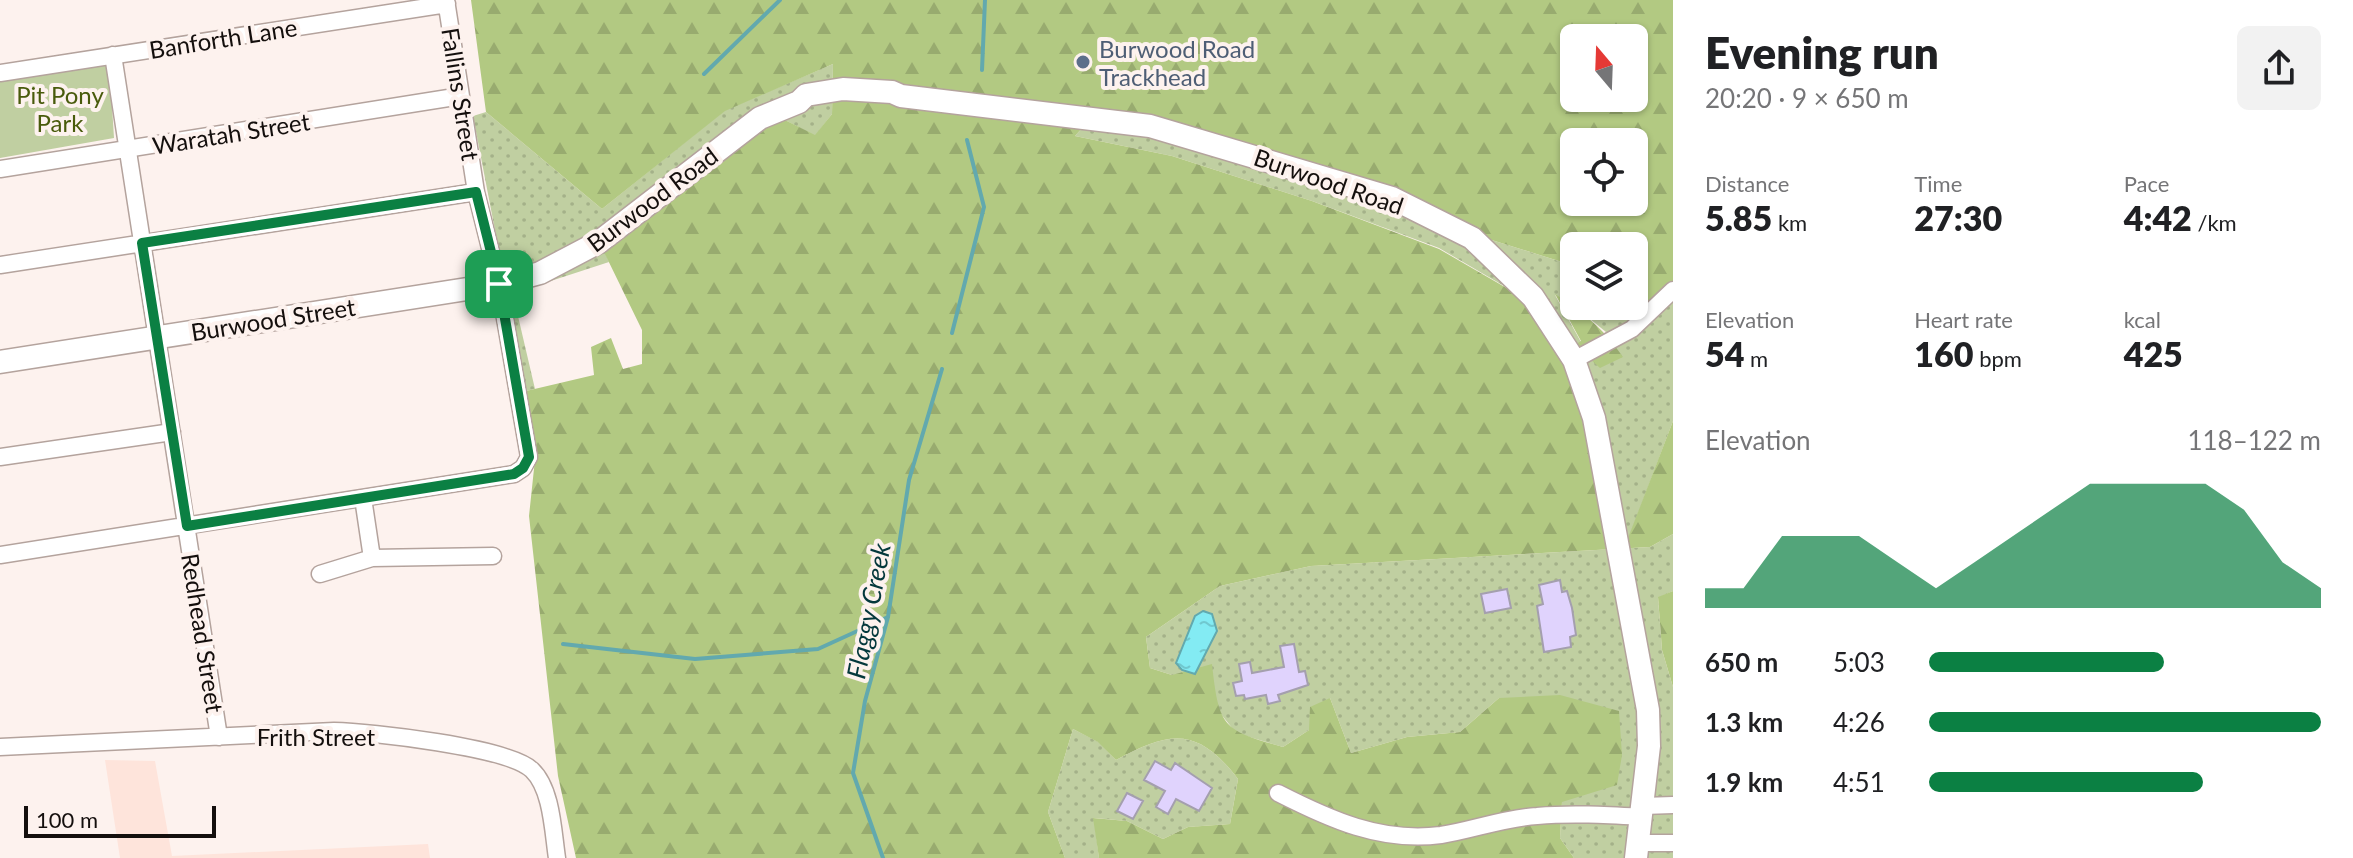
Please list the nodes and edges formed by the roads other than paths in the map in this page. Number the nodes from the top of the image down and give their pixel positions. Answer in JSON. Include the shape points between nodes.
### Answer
{"nodes":[{"id":1,"x":447,"y":2,"type":"edge"},
{"id":2,"x":113,"y":55,"type":"junction"},
{"id":3,"x":0,"y":73,"type":"edge"},
{"id":4,"x":461,"y":96,"type":"junction"},
{"id":5,"x":127,"y":150,"type":"junction"},
{"id":6,"x":0,"y":169,"type":"edge"},
{"id":7,"x":476,"y":192,"type":"junction"},
{"id":8,"x":142,"y":243,"type":"junction"},
{"id":9,"x":0,"y":265,"type":"edge"},
{"id":10,"x":499,"y":284,"type":"junction"},
{"id":11,"x":1673,"y":290,"type":"edge"},
{"id":12,"x":156,"y":337,"type":"junction"},
{"id":13,"x":1574,"y":360,"type":"junction"},
{"id":14,"x":0,"y":362,"type":"edge"},
{"id":15,"x":172,"y":432,"type":"junction"},
{"id":16,"x":0,"y":457,"type":"edge"},
{"id":17,"x":363,"y":498,"type":"junction"},
{"id":18,"x":187,"y":526,"type":"junction"},
{"id":19,"x":0,"y":555,"type":"edge"},
{"id":20,"x":493,"y":556,"type":"dead end"},
{"id":21,"x":372,"y":558,"type":"junction"},
{"id":22,"x":320,"y":574,"type":"dead end"},
{"id":23,"x":219,"y":737,"type":"junction"},
{"id":24,"x":0,"y":747,"type":"edge"},
{"id":25,"x":1278,"y":793,"type":"dead end"},
{"id":26,"x":1673,"y":805,"type":"edge"},
{"id":27,"x":1642,"y":812,"type":"junction"},
{"id":28,"x":1673,"y":843,"type":"edge"},
{"id":29,"x":1637,"y":850,"type":"edge"},
{"id":30,"x":557,"y":858,"type":"edge"}],
"edges":[{"from":1,"to":2,"type":"street","name":"Banforth Lane"},
{"from":1,"to":4,"type":"street","name":"Fallins Street"},
{"from":2,"to":3,"type":"street","name":"Banforth Lane"},
{"from":2,"to":5,"type":"street","name":"Redhead Street"},
{"from":4,"to":5,"type":"street","name":"Waratah Street"},
{"from":4,"to":7,"type":"street","name":"Fallins Street"},
{"from":5,"to":6,"type":"street","name":"Waratah Street"},
{"from":5,"to":8,"type":"street","name":"Redhead Street"},
{"from":7,"to":8,"type":"street"},
{"from":7,"to":10,"type":"street","name":"Fallins Street"},
{"from":8,"to":9,"type":"street"},
{"from":8,"to":12,"type":"street","name":"Redhead Street"},
{"from":10,"to":12,"type":"main road","name":"Burwood Street"},
{"from":10,"to":13,"type":"main road","name":"Burwood Road","via":[[572,258],[760,118],[806,95],[843,89],[892,92],[1150,126],[1392,198],[1472,238],[1533,297]]},
{"from":10,"to":17,"type":"street","name":"Fallins Street","via":[[529,457],[523,468],[514,474]]},
{"from":11,"to":13,"type":"street","via":[[1632,329]]},
{"from":12,"to":14,"type":"main road","name":"Burwood Street"},
{"from":12,"to":15,"type":"street","name":"Redhead Street"},
{"from":13,"to":27,"type":"main road","name":"Burwood Road","via":[[1594,418],[1648,710]]},
{"from":15,"to":16,"type":"street"},
{"from":15,"to":18,"type":"street","name":"Redhead Street"},
{"from":17,"to":18,"type":"street"},
{"from":17,"to":21,"type":"street"},
{"from":18,"to":19,"type":"street"},
{"from":18,"to":23,"type":"street","name":"Redhead Street"},
{"from":20,"to":21,"type":"street"},
{"from":21,"to":22,"type":"street"},
{"from":23,"to":24,"type":"street","name":"Frith Street"},
{"from":23,"to":30,"type":"street","name":"Frith Street","via":[[363,732],[494,754],[531,769],[545,794]]},
{"from":25,"to":27,"type":"street","via":[[1331,820],[1413,837],[1537,816]]},
{"from":26,"to":27,"type":"street"},
{"from":27,"to":29,"type":"main road","name":"Burwood Road"},
{"from":28,"to":29,"type":"street"}]}
